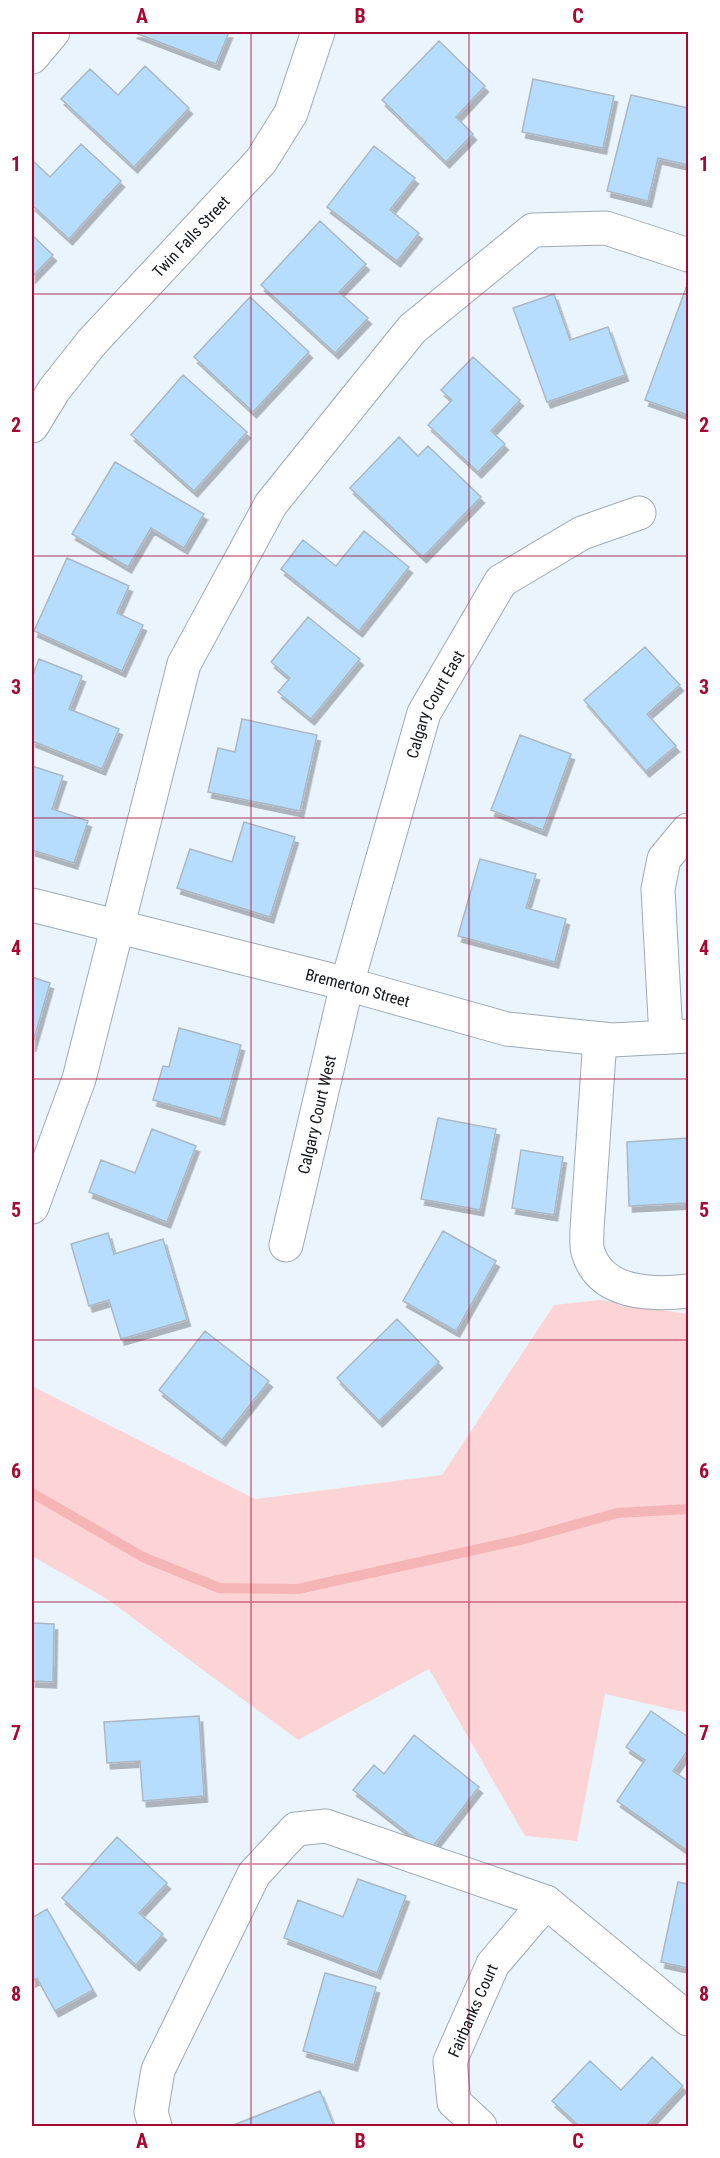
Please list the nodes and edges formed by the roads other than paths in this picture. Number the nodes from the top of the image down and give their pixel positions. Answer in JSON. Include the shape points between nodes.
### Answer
{"nodes":[{"id":1,"x":53,"y":32,"type":"edge"},
{"id":2,"x":318,"y":32,"type":"edge"},
{"id":3,"x":32,"y":57,"type":"edge"},
{"id":4,"x":688,"y":255,"type":"edge"},
{"id":5,"x":32,"y":426,"type":"edge"},
{"id":6,"x":639,"y":513,"type":"dead end"},
{"id":7,"x":688,"y":830,"type":"edge"},
{"id":8,"x":32,"y":906,"type":"edge"},
{"id":9,"x":117,"y":927,"type":"junction"},
{"id":10,"x":347,"y":984,"type":"junction"},
{"id":11,"x":677,"y":1037,"type":"edge"},
{"id":12,"x":600,"y":1039,"type":"junction"},
{"id":13,"x":32,"y":1207,"type":"edge"},
{"id":14,"x":286,"y":1245,"type":"dead end"},
{"id":15,"x":688,"y":1292,"type":"edge"},
{"id":16,"x":546,"y":1902,"type":"junction"},
{"id":17,"x":688,"y":2019,"type":"edge"},
{"id":18,"x":155,"y":2127,"type":"edge"},
{"id":19,"x":480,"y":2127,"type":"edge"}],
"edges":[{"from":1,"to":3,"type":"street"},
{"from":2,"to":5,"type":"street","name":"Twin Falls Street","via":[[291,113],[261,161],[92,342],[54,390]]},
{"from":4,"to":9,"type":"street","via":[[606,228],[533,230],[412,329],[271,504],[184,664]]},
{"from":6,"to":10,"type":"street","name":"Calgary Court East","via":[[582,533],[501,581],[424,713]]},
{"from":7,"to":11,"type":"street","via":[[664,859],[658,888]]},
{"from":8,"to":9,"type":"street","name":"Bremerton Street"},
{"from":9,"to":10,"type":"street","name":"Bremerton Street"},
{"from":9,"to":13,"type":"street","via":[[79,1079]]},
{"from":10,"to":12,"type":"street","name":"Bremerton Street","via":[[507,1029]]},
{"from":10,"to":14,"type":"street","name":"Calgary Court West"},
{"from":11,"to":12,"type":"street","name":"Bremerton Street"},
{"from":12,"to":15,"type":"street","via":[[588,1252],[596,1268],[628,1290]]},
{"from":16,"to":17,"type":"street"},
{"from":16,"to":18,"type":"street","via":[[326,1826],[296,1828],[254,1874],[158,2070],[151,2112]]},
{"from":16,"to":19,"type":"street","name":"Fairbanks Court","via":[[493,1964],[450,2061],[454,2102]]}]}
